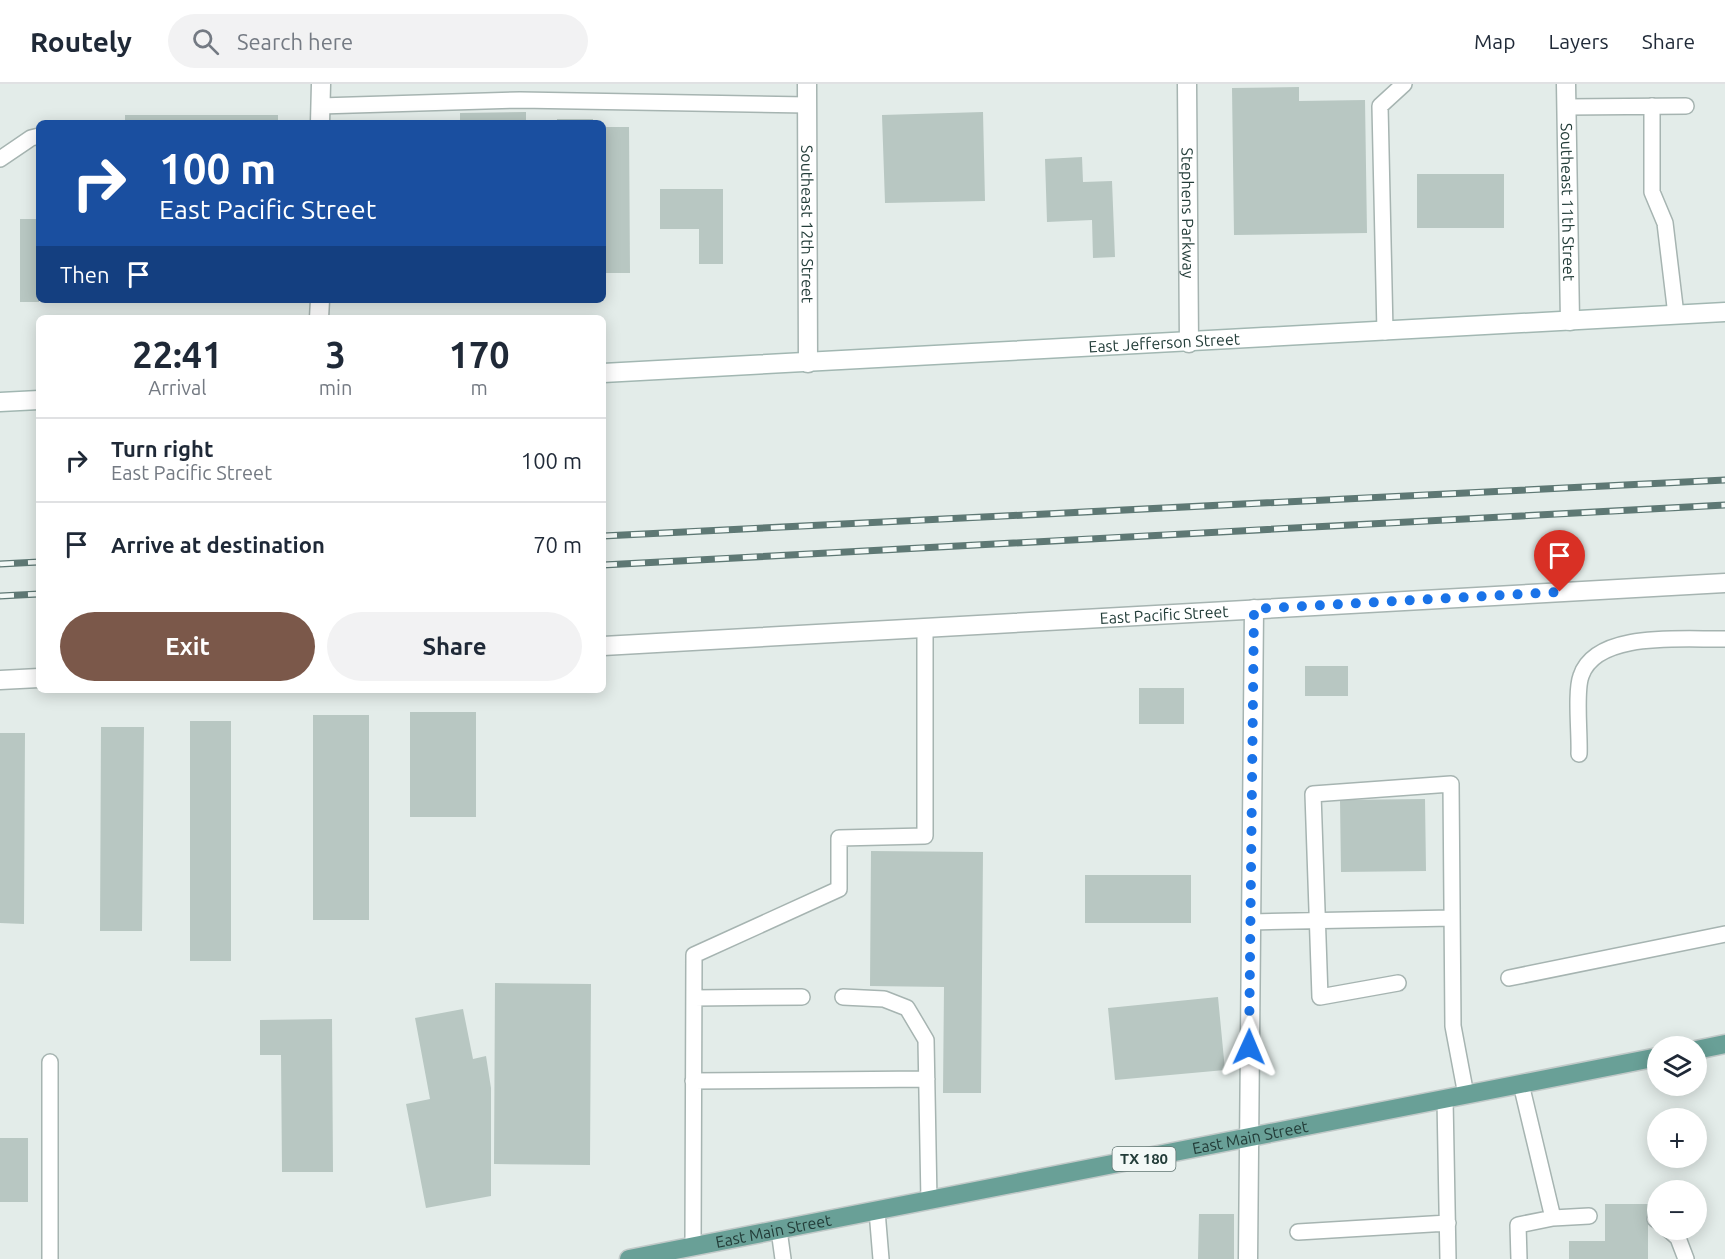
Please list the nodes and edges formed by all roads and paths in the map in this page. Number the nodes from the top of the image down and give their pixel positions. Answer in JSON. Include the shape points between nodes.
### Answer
{"nodes":[{"id":1,"x":321,"y":84,"type":"edge"},
{"id":2,"x":807,"y":84,"type":"edge"},
{"id":3,"x":1187,"y":84,"type":"edge"},
{"id":4,"x":1404,"y":84,"type":"edge"},
{"id":5,"x":1566,"y":84,"type":"edge"},
{"id":6,"x":807,"y":105,"type":"junction"},
{"id":7,"x":1652,"y":106,"type":"junction"},
{"id":8,"x":1686,"y":106,"type":"dead end"},
{"id":9,"x":1567,"y":107,"type":"junction"},
{"id":10,"x":320,"y":114,"type":"edge"},
{"id":11,"x":36,"y":137,"type":"edge"},
{"id":12,"x":0,"y":159,"type":"edge"},
{"id":13,"x":0,"y":167,"type":"edge"},
{"id":14,"x":1725,"y":312,"type":"edge"},
{"id":15,"x":1676,"y":315,"type":"junction"},
{"id":16,"x":1570,"y":321,"type":"junction"},
{"id":17,"x":1385,"y":332,"type":"junction"},
{"id":18,"x":1189,"y":343,"type":"junction"},
{"id":19,"x":808,"y":363,"type":"junction"},
{"id":20,"x":606,"y":373,"type":"edge"},
{"id":21,"x":36,"y":400,"type":"edge"},
{"id":22,"x":0,"y":402,"type":"edge"},
{"id":23,"x":1725,"y":583,"type":"edge"},
{"id":24,"x":1254,"y":609,"type":"junction"},
{"id":25,"x":924,"y":628,"type":"junction"},
{"id":26,"x":1725,"y":639,"type":"edge"},
{"id":27,"x":606,"y":646,"type":"edge"},
{"id":28,"x":36,"y":678,"type":"edge"},
{"id":29,"x":0,"y":680,"type":"edge"},
{"id":30,"x":1580,"y":754,"type":"dead end"},
{"id":31,"x":1452,"y":918,"type":"junction"},
{"id":32,"x":1251,"y":922,"type":"junction"},
{"id":33,"x":1317,"y":922,"type":"junction"},
{"id":34,"x":1725,"y":934,"type":"edge"},
{"id":35,"x":1509,"y":978,"type":"dead end"},
{"id":36,"x":1398,"y":983,"type":"dead end"},
{"id":37,"x":802,"y":997,"type":"dead end"},
{"id":38,"x":843,"y":997,"type":"dead end"},
{"id":39,"x":694,"y":998,"type":"junction"},
{"id":40,"x":1725,"y":1044,"type":"edge"},
{"id":41,"x":1707,"y":1048,"type":"edge"},
{"id":42,"x":1647,"y":1059,"type":"edge"},
{"id":43,"x":50,"y":1062,"type":"dead end"},
{"id":44,"x":927,"y":1079,"type":"junction"},
{"id":45,"x":693,"y":1081,"type":"junction"},
{"id":46,"x":1521,"y":1084,"type":"junction"},
{"id":47,"x":1466,"y":1095,"type":"junction"},
{"id":48,"x":1445,"y":1099,"type":"junction"},
{"id":49,"x":1248,"y":1139,"type":"junction"},
{"id":50,"x":929,"y":1201,"type":"junction"},
{"id":51,"x":877,"y":1211,"type":"junction"},
{"id":52,"x":1589,"y":1216,"type":"dead end"},
{"id":53,"x":1553,"y":1218,"type":"junction"},
{"id":54,"x":1448,"y":1223,"type":"junction"},
{"id":55,"x":779,"y":1230,"type":"junction"},
{"id":56,"x":1298,"y":1232,"type":"dead end"},
{"id":57,"x":1679,"y":1240,"type":"edge"},
{"id":58,"x":693,"y":1246,"type":"junction"},
{"id":59,"x":50,"y":1259,"type":"edge"},
{"id":60,"x":629,"y":1259,"type":"edge"},
{"id":61,"x":783,"y":1259,"type":"edge"},
{"id":62,"x":881,"y":1259,"type":"edge"},
{"id":63,"x":1248,"y":1259,"type":"edge"},
{"id":64,"x":1448,"y":1259,"type":"edge"},
{"id":65,"x":1519,"y":1259,"type":"edge"},
{"id":66,"x":1686,"y":1259,"type":"edge"}],
"edges":[{"from":1,"to":10,"type":"street"},
{"from":2,"to":6,"type":"street","name":"Southeast 12th Street"},
{"from":3,"to":18,"type":"street","name":"Stephens Parkway"},
{"from":4,"to":17,"type":"lane","via":[[1380,106]]},
{"from":5,"to":9,"type":"street","name":"Southeast 11th Street"},
{"from":6,"to":10,"type":"lane","via":[[520,100]]},
{"from":6,"to":19,"type":"street","name":"Southeast 12th Street"},
{"from":7,"to":8,"type":"lane"},
{"from":7,"to":9,"type":"lane"},
{"from":7,"to":15,"type":"lane","via":[[1652,192],[1665,223]]},
{"from":9,"to":16,"type":"street","name":"Southeast 11th Street"},
{"from":11,"to":12,"type":"lane"},
{"from":12,"to":13,"type":"lane"},
{"from":14,"to":15,"type":"street","name":"East Jefferson Street"},
{"from":15,"to":16,"type":"street","name":"East Jefferson Street"},
{"from":16,"to":17,"type":"street","name":"East Jefferson Street"},
{"from":17,"to":18,"type":"street","name":"East Jefferson Street"},
{"from":18,"to":19,"type":"street","name":"East Jefferson Street"},
{"from":19,"to":20,"type":"street","name":"East Jefferson Street"},
{"from":21,"to":22,"type":"street"},
{"from":23,"to":24,"type":"street","name":"East Pacific Street"},
{"from":24,"to":25,"type":"street","name":"East Pacific Street"},
{"from":24,"to":32,"type":"street"},
{"from":25,"to":27,"type":"street","name":"East Pacific Street"},
{"from":25,"to":39,"type":"lane","via":[[925,836],[839,838],[839,889],[694,955]]},
{"from":26,"to":30,"type":"lane","via":[[1636,641],[1606,649],[1587,662],[1580,678]]},
{"from":28,"to":29,"type":"street"},
{"from":31,"to":33,"type":"lane"},
{"from":31,"to":33,"type":"lane","via":[[1451,784],[1313,794]]},
{"from":31,"to":47,"type":"lane","via":[[1453,1026]]},
{"from":32,"to":33,"type":"lane"},
{"from":32,"to":49,"type":"street"},
{"from":33,"to":36,"type":"lane","via":[[1320,997]]},
{"from":34,"to":35,"type":"lane"},
{"from":37,"to":39,"type":"lane"},
{"from":38,"to":44,"type":"lane","via":[[884,999],[907,1008],[926,1040]]},
{"from":39,"to":45,"type":"lane"},
{"from":40,"to":41,"type":"main road"},
{"from":42,"to":46,"type":"main road","name":"East Main Street","number":"TX 180"},
{"from":43,"to":59,"type":"lane"},
{"from":44,"to":45,"type":"lane"},
{"from":44,"to":50,"type":"lane"},
{"from":45,"to":58,"type":"lane"},
{"from":46,"to":47,"type":"main road","name":"East Main Street","number":"TX 180"},
{"from":46,"to":53,"type":"lane"},
{"from":47,"to":48,"type":"main road","name":"East Main Street","number":"TX 180"},
{"from":48,"to":49,"type":"main road","name":"East Main Street","number":"TX 180"},
{"from":48,"to":54,"type":"lane"},
{"from":49,"to":50,"type":"main road","name":"East Main Street","number":"TX 180"},
{"from":49,"to":63,"type":"street"},
{"from":50,"to":51,"type":"main road","name":"East Main Street","number":"TX 180"},
{"from":51,"to":55,"type":"main road","name":"East Main Street","number":"TX 180"},
{"from":51,"to":62,"type":"lane"},
{"from":52,"to":53,"type":"lane"},
{"from":53,"to":65,"type":"lane","via":[[1518,1225]]},
{"from":54,"to":56,"type":"lane"},
{"from":54,"to":64,"type":"lane"},
{"from":55,"to":58,"type":"main road","name":"East Main Street","number":"TX 180"},
{"from":55,"to":61,"type":"lane"},
{"from":57,"to":66,"type":"lane"},
{"from":58,"to":60,"type":"main road","name":"East Main Street","number":"TX 180"}]}
